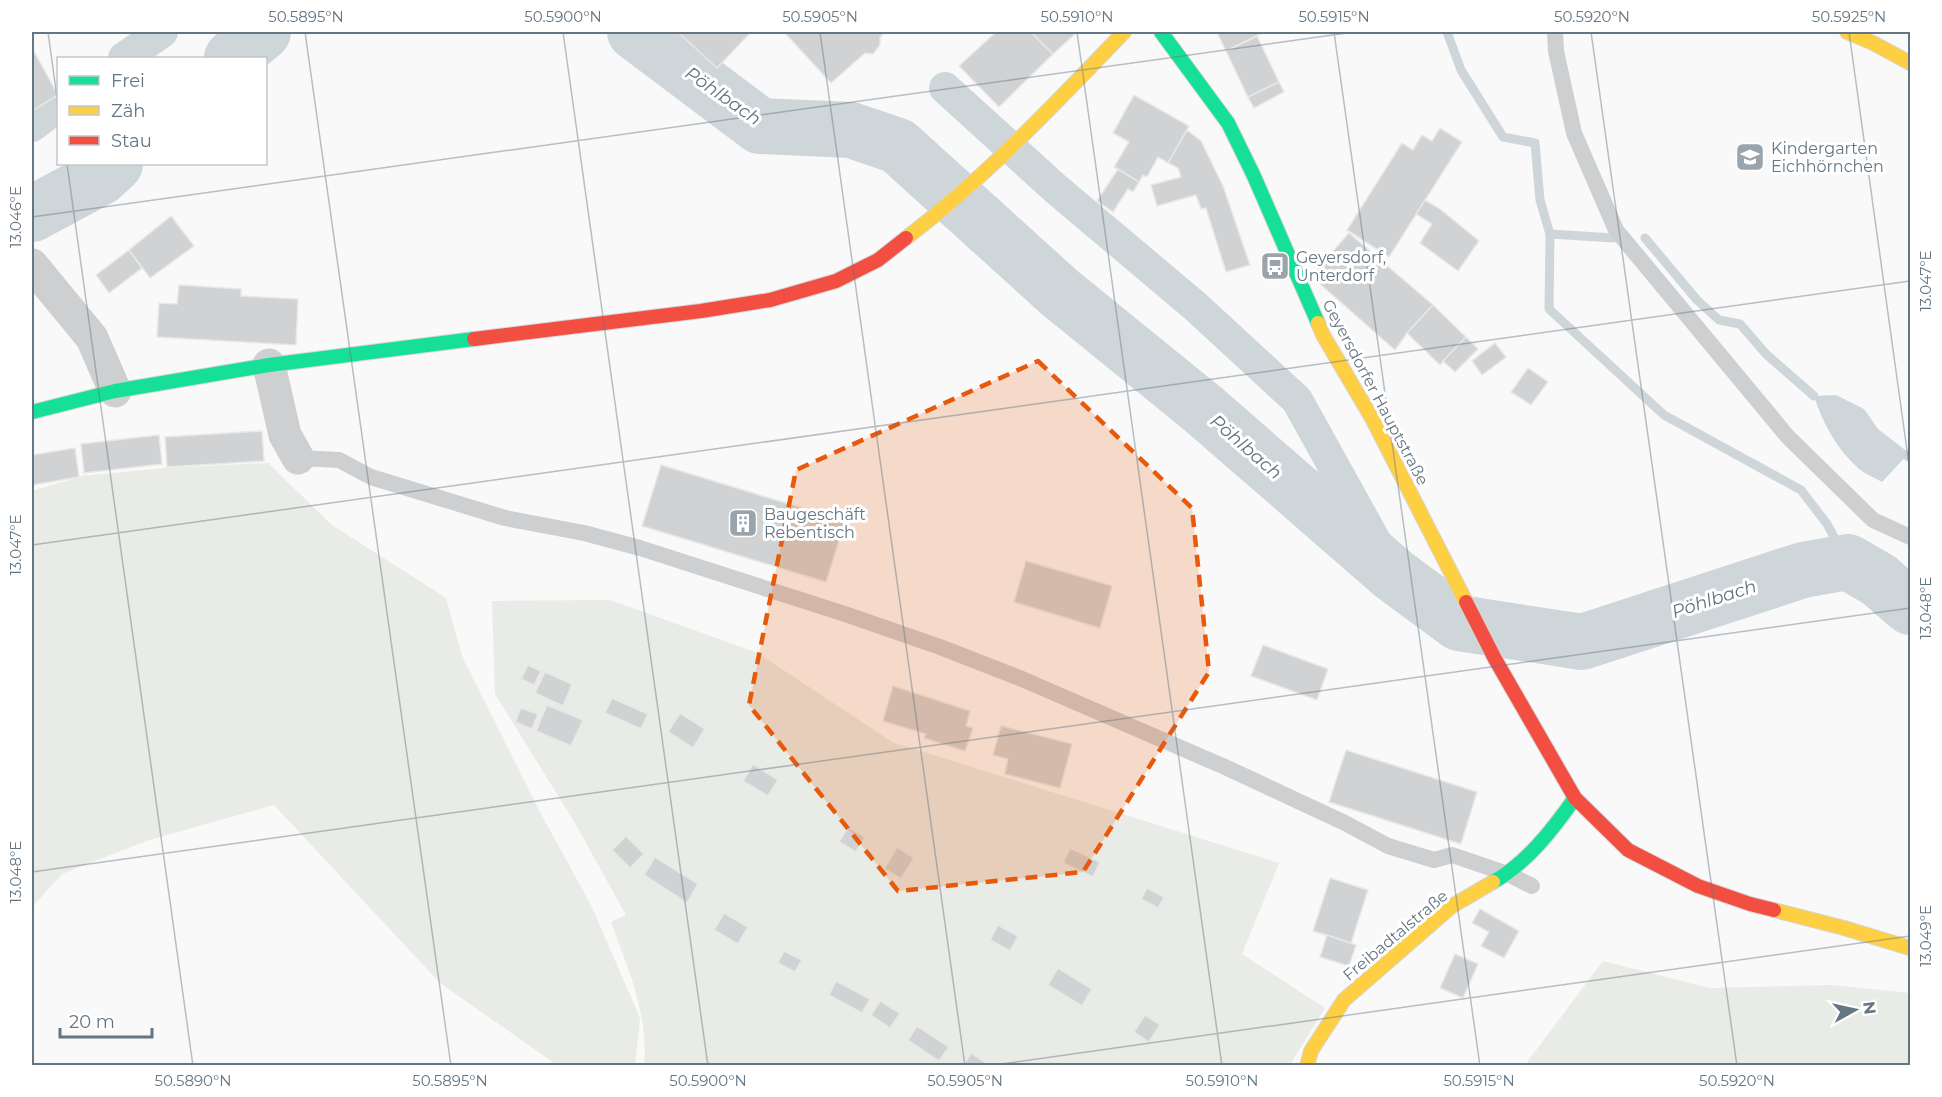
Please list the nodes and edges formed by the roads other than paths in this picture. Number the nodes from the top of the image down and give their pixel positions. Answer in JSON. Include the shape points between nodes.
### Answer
{"nodes":[{"id":1,"x":1124,"y":32,"type":"edge"},
{"id":2,"x":1161,"y":32,"type":"edge"},
{"id":3,"x":1555,"y":32,"type":"edge"},
{"id":4,"x":1847,"y":32,"type":"edge"},
{"id":5,"x":1911,"y":63,"type":"edge"},
{"id":6,"x":32,"y":265,"type":"edge"},
{"id":7,"x":269,"y":365,"type":"junction"},
{"id":8,"x":115,"y":391,"type":"junction"},
{"id":9,"x":32,"y":412,"type":"edge"},
{"id":10,"x":298,"y":458,"type":"joint"},
{"id":11,"x":1911,"y":537,"type":"edge"},
{"id":12,"x":1575,"y":798,"type":"junction"},
{"id":13,"x":1508,"y":874,"type":"junction"},
{"id":14,"x":1532,"y":886,"type":"dead end"},
{"id":15,"x":1911,"y":948,"type":"edge"},
{"id":16,"x":1306,"y":1065,"type":"edge"}],
"edges":[{"from":1,"to":7,"type":"main road","via":[[1038,121],[934,217],[878,260],[836,281],[770,300],[701,311]]},
{"from":2,"to":12,"type":"main road","name":"Geyersdorfer Hauptstraße","via":[[1228,123],[1323,334],[1373,420],[1495,659]]},
{"from":3,"to":11,"type":"lane","via":[[1574,133],[1616,230],[1788,437],[1873,520]]},
{"from":4,"to":5,"type":"main road"},
{"from":6,"to":8,"type":"street","via":[[92,338]]},
{"from":7,"to":8,"type":"main road"},
{"from":7,"to":10,"type":"street","via":[[285,435]]},
{"from":8,"to":9,"type":"main road"},
{"from":10,"to":13,"type":"lane","via":[[339,460],[382,481],[506,518],[640,548],[848,615],[1023,679],[1235,772],[1388,846],[1434,860],[1452,855]]},
{"from":12,"to":13,"type":"main road","name":"Freibadtalstraße","via":[[1555,827]]},
{"from":12,"to":15,"type":"main road","name":"Geyersdorfer Hauptstraße","via":[[1628,850],[1698,886]]},
{"from":13,"to":14,"type":"lane"},
{"from":13,"to":16,"type":"main road","name":"Freibadtalstraße","via":[[1452,906],[1344,1000]]}]}
